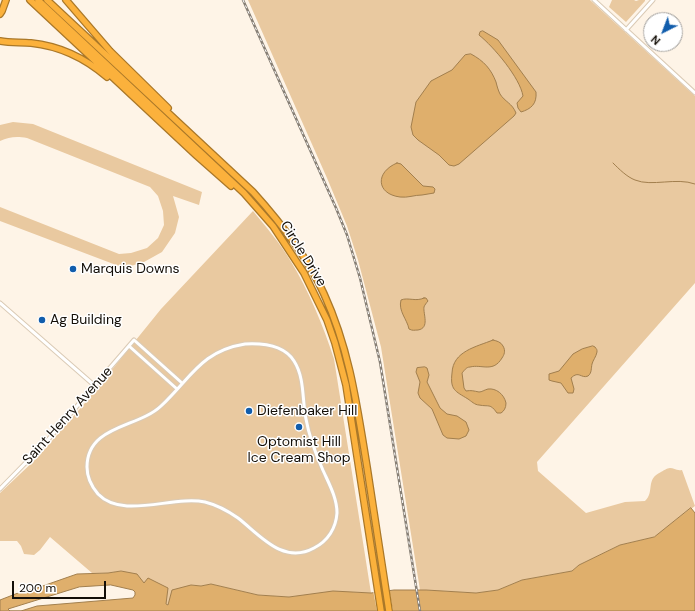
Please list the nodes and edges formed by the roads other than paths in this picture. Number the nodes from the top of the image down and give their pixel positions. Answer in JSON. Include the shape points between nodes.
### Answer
{"nodes":[{"id":1,"x":6,"y":0,"type":"edge"},
{"id":2,"x":30,"y":0,"type":"edge"},
{"id":3,"x":38,"y":0,"type":"edge"},
{"id":4,"x":46,"y":0,"type":"edge"},
{"id":5,"x":66,"y":0,"type":"edge"},
{"id":6,"x":594,"y":0,"type":"edge"},
{"id":7,"x":653,"y":0,"type":"edge"},
{"id":8,"x":0,"y":14,"type":"edge"},
{"id":9,"x":626,"y":30,"type":"junction"},
{"id":10,"x":0,"y":41,"type":"edge"},
{"id":11,"x":695,"y":93,"type":"edge"},
{"id":12,"x":156,"y":118,"type":"junction"},
{"id":13,"x":211,"y":153,"type":"junction"},
{"id":14,"x":280,"y":236,"type":"junction"},
{"id":15,"x":0,"y":304,"type":"edge"},
{"id":16,"x":129,"y":346,"type":"junction"},
{"id":17,"x":182,"y":383,"type":"junction"},
{"id":18,"x":95,"y":386,"type":"junction"},
{"id":19,"x":177,"y":389,"type":"junction"},
{"id":20,"x":0,"y":490,"type":"edge"},
{"id":21,"x":381,"y":611,"type":"edge"},
{"id":22,"x":389,"y":611,"type":"edge"}],
"edges":[{"from":1,"to":8,"type":"highway"},
{"from":2,"to":12,"type":"highway"},
{"from":3,"to":14,"type":"highway","name":"Circle Drive","via":[[244,193]]},
{"from":4,"to":13,"type":"highway","name":"Circle Drive"},
{"from":5,"to":13,"type":"highway","via":[[110,51]]},
{"from":6,"to":9,"type":"street"},
{"from":7,"to":9,"type":"street"},
{"from":9,"to":11,"type":"street"},
{"from":10,"to":12,"type":"highway","via":[[41,44],[82,58]]},
{"from":12,"to":14,"type":"highway","via":[[243,198]]},
{"from":13,"to":22,"type":"highway","name":"Circle Drive","via":[[253,192],[277,220],[307,263],[333,317],[354,386]]},
{"from":14,"to":21,"type":"highway","name":"Circle Drive","via":[[304,272],[335,343],[346,385]]},
{"from":15,"to":18,"type":"street"},
{"from":16,"to":17,"type":"street","name":"Saint Henry Avenue","via":[[134,340]]},
{"from":16,"to":18,"type":"street","name":"Saint Henry Avenue"},
{"from":16,"to":19,"type":"street"},
{"from":17,"to":19,"type":"street"},
{"from":17,"to":19,"type":"street","via":[[211,355],[235,346],[274,346],[294,361],[312,442],[336,505],[333,530],[320,544],[303,552],[279,550],[230,512],[213,504],[189,501],[124,506],[107,501],[97,493],[87,471],[88,456],[97,441],[112,430],[152,413]]},
{"from":18,"to":20,"type":"street","name":"Saint Henry Avenue"}]}
